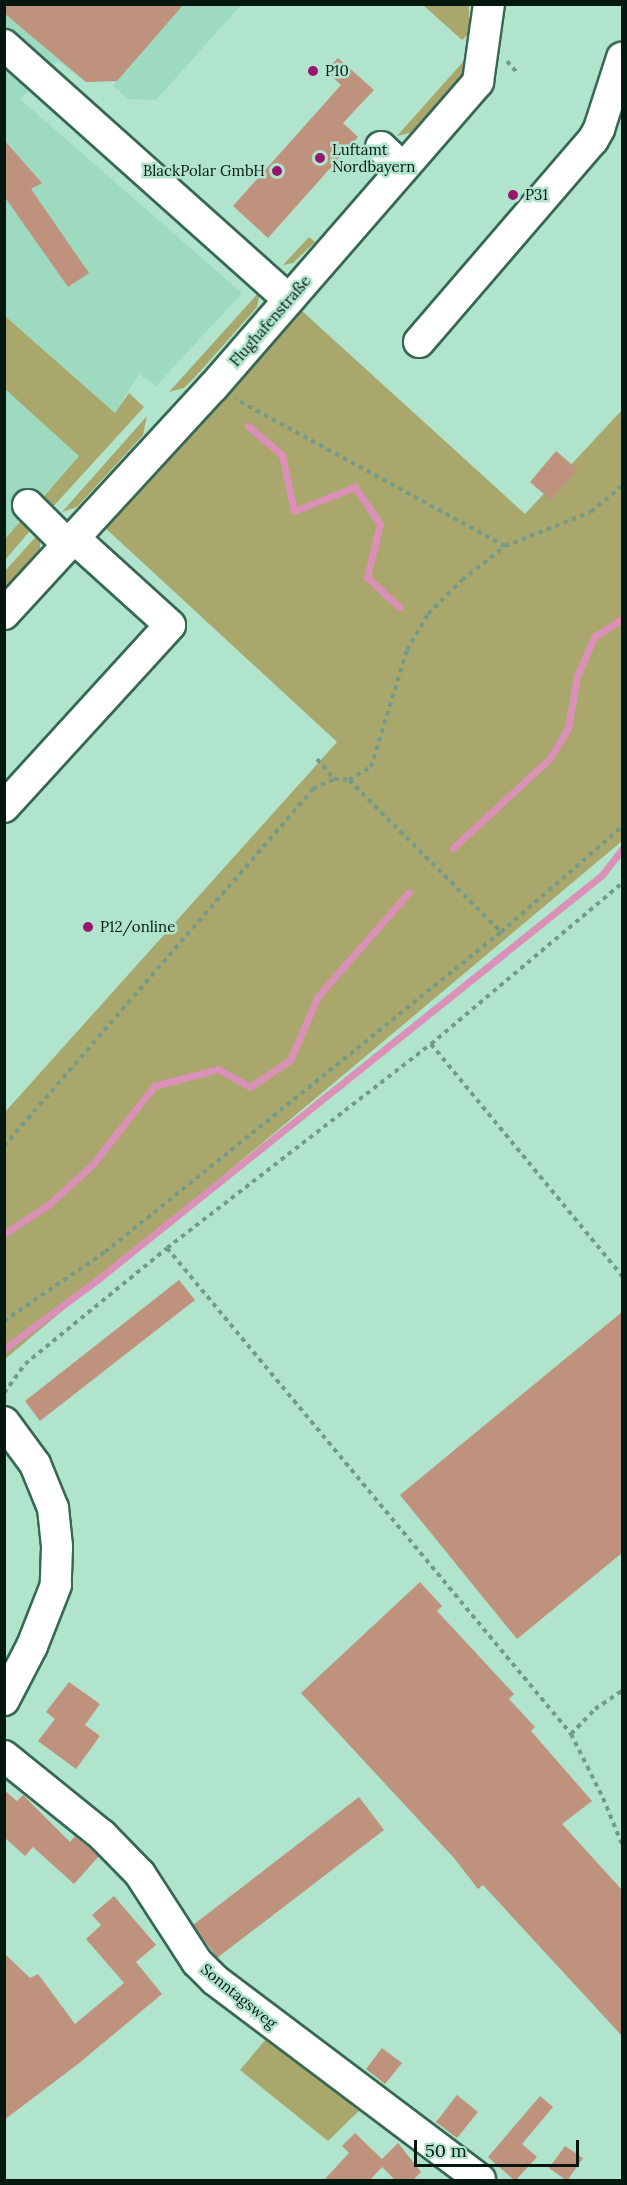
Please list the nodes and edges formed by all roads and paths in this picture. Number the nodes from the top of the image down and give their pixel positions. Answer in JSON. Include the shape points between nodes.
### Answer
{"nodes":[{"id":1,"x":489,"y":4,"type":"edge"},
{"id":2,"x":4,"y":45,"type":"edge"},
{"id":3,"x":622,"y":58,"type":"edge"},
{"id":4,"x":381,"y":147,"type":"dead end"},
{"id":5,"x":403,"y":168,"type":"junction"},
{"id":6,"x":289,"y":300,"type":"junction"},
{"id":7,"x":419,"y":342,"type":"dead end"},
{"id":8,"x":213,"y":387,"type":"junction"},
{"id":9,"x":622,"y":486,"type":"edge"},
{"id":10,"x":28,"y":505,"type":"dead end"},
{"id":11,"x":71,"y":542,"type":"junction"},
{"id":12,"x":505,"y":546,"type":"junction"},
{"id":13,"x":4,"y":615,"type":"edge"},
{"id":14,"x":317,"y":759,"type":"dead end"},
{"id":15,"x":334,"y":779,"type":"junction"},
{"id":16,"x":349,"y":780,"type":"junction"},
{"id":17,"x":4,"y":807,"type":"edge"},
{"id":18,"x":622,"y":827,"type":"edge"},
{"id":19,"x":622,"y":882,"type":"edge"},
{"id":20,"x":501,"y":932,"type":"junction"},
{"id":21,"x":431,"y":1044,"type":"junction"},
{"id":22,"x":4,"y":1146,"type":"edge"},
{"id":23,"x":167,"y":1248,"type":"junction"},
{"id":24,"x":622,"y":1276,"type":"edge"},
{"id":25,"x":4,"y":1321,"type":"edge"},
{"id":26,"x":4,"y":1393,"type":"edge"},
{"id":27,"x":4,"y":1422,"type":"edge"},
{"id":28,"x":622,"y":1691,"type":"edge"},
{"id":29,"x":4,"y":1700,"type":"edge"},
{"id":30,"x":571,"y":1734,"type":"junction"},
{"id":31,"x":4,"y":1756,"type":"edge"},
{"id":32,"x":622,"y":1844,"type":"edge"},
{"id":33,"x":480,"y":2181,"type":"edge"}],
"edges":[{"from":1,"to":5,"type":"street","name":"Flughafenstraße","via":[[478,82]]},
{"from":2,"to":6,"type":"street"},
{"from":3,"to":7,"type":"street","via":[[593,140]]},
{"from":4,"to":5,"type":"street"},
{"from":5,"to":6,"type":"street","name":"Flughafenstraße"},
{"from":6,"to":8,"type":"street","name":"Flughafenstraße"},
{"from":8,"to":11,"type":"street","name":"Flughafenstraße"},
{"from":8,"to":12,"type":"path"},
{"from":9,"to":12,"type":"path","via":[[591,512]]},
{"from":10,"to":11,"type":"street"},
{"from":11,"to":13,"type":"street","name":"Flughafenstraße"},
{"from":11,"to":17,"type":"street","via":[[170,625]]},
{"from":12,"to":16,"type":"path","via":[[428,614],[407,650],[371,766]]},
{"from":14,"to":15,"type":"path"},
{"from":15,"to":16,"type":"path"},
{"from":15,"to":22,"type":"path","via":[[313,789]]},
{"from":16,"to":20,"type":"path"},
{"from":18,"to":20,"type":"path"},
{"from":19,"to":21,"type":"path"},
{"from":20,"to":25,"type":"path","via":[[105,1252]]},
{"from":21,"to":23,"type":"path"},
{"from":21,"to":24,"type":"path"},
{"from":23,"to":26,"type":"path","via":[[25,1364]]},
{"from":23,"to":30,"type":"path"},
{"from":27,"to":29,"type":"street","via":[[35,1464],[53,1508],[57,1585]]},
{"from":28,"to":30,"type":"path","via":[[595,1709]]},
{"from":30,"to":32,"type":"path"},
{"from":31,"to":33,"type":"street","name":"Sonntagsweg","via":[[102,1835],[140,1874],[197,1962],[215,1980]]}]}
